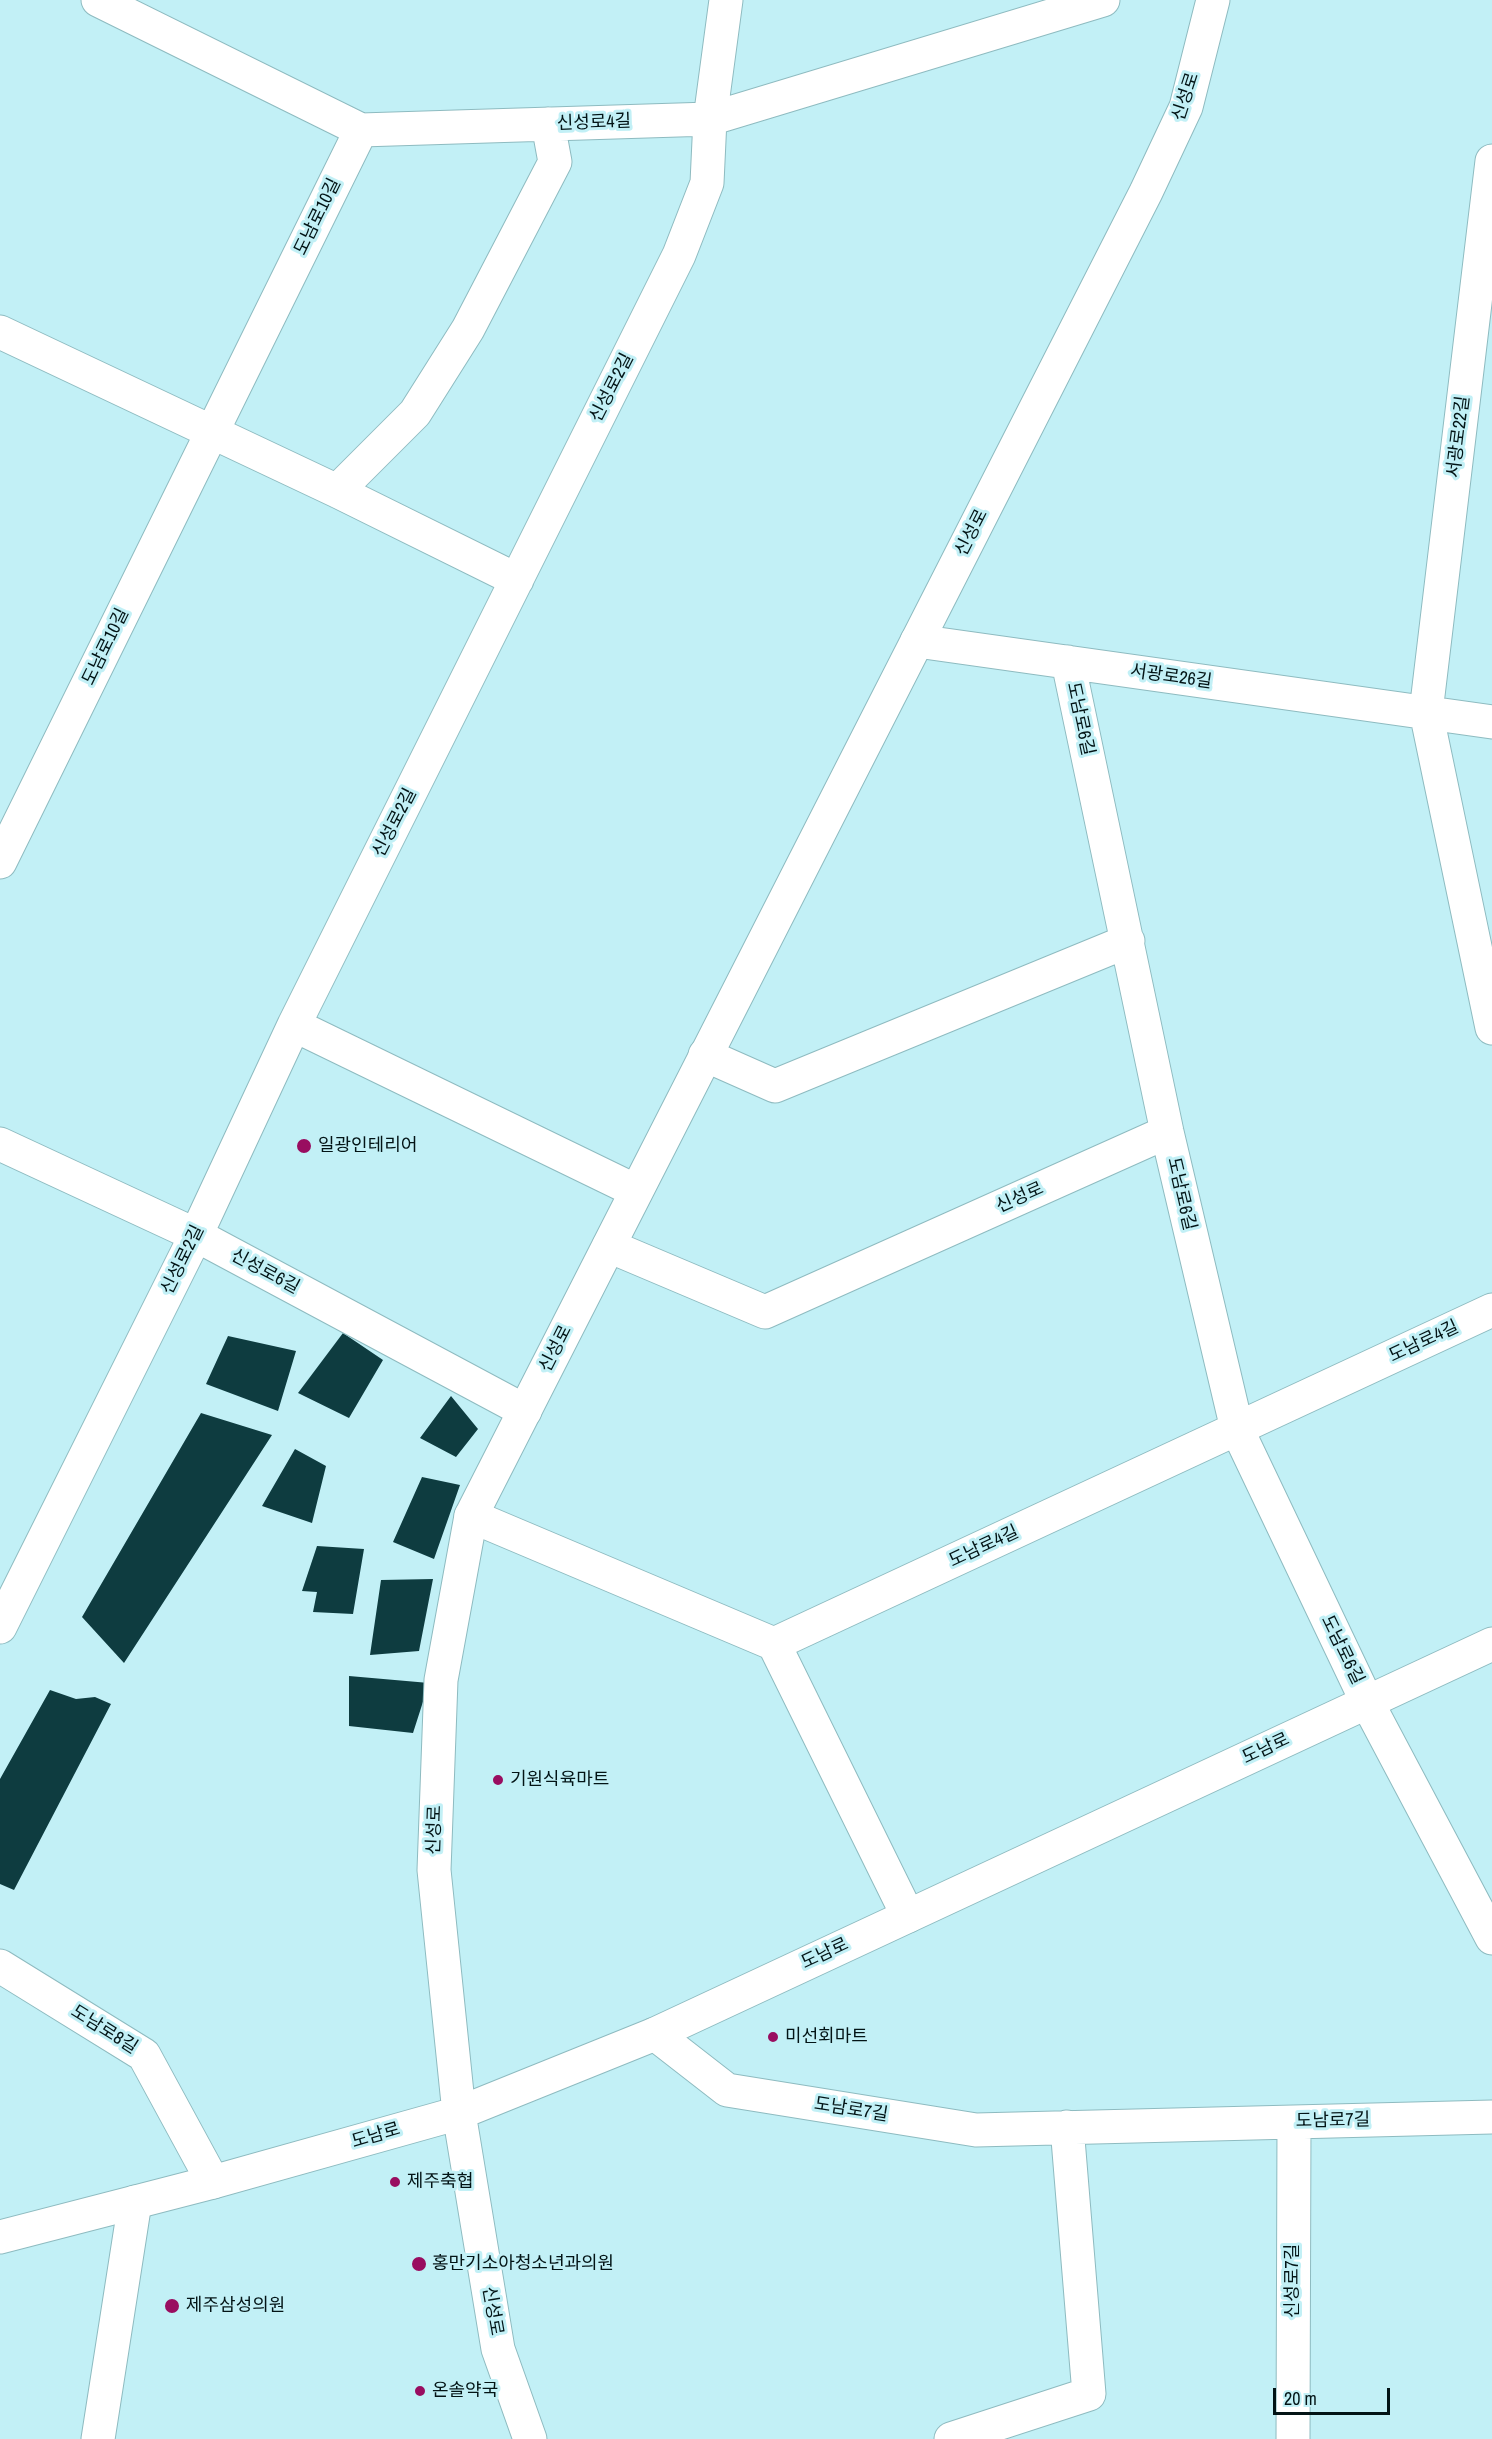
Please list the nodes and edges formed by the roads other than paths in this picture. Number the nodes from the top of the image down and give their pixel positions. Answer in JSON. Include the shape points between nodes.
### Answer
{"nodes":[{"id":1,"x":726,"y":0,"type":"edge"},
{"id":2,"x":1102,"y":0,"type":"edge"},
{"id":3,"x":1213,"y":0,"type":"edge"},
{"id":4,"x":105,"y":2,"type":"edge"},
{"id":5,"x":710,"y":119,"type":"junction"},
{"id":6,"x":548,"y":124,"type":"junction"},
{"id":7,"x":361,"y":130,"type":"junction"},
{"id":8,"x":1492,"y":161,"type":"edge"},
{"id":9,"x":0,"y":332,"type":"edge"},
{"id":10,"x":1480,"y":357,"type":"edge"},
{"id":11,"x":212,"y":433,"type":"junction"},
{"id":12,"x":338,"y":491,"type":"junction"},
{"id":13,"x":517,"y":580,"type":"junction"},
{"id":14,"x":917,"y":641,"type":"junction"},
{"id":15,"x":1068,"y":662,"type":"junction"},
{"id":16,"x":1426,"y":712,"type":"junction"},
{"id":17,"x":1492,"y":722,"type":"edge"},
{"id":18,"x":0,"y":862,"type":"edge"},
{"id":19,"x":1128,"y":941,"type":"junction"},
{"id":20,"x":294,"y":1026,"type":"junction"},
{"id":21,"x":1492,"y":1028,"type":"edge"},
{"id":22,"x":705,"y":1055,"type":"junction"},
{"id":23,"x":1167,"y":1132,"type":"junction"},
{"id":24,"x":0,"y":1144,"type":"edge"},
{"id":25,"x":636,"y":1191,"type":"junction"},
{"id":26,"x":196,"y":1235,"type":"junction"},
{"id":27,"x":609,"y":1246,"type":"junction"},
{"id":28,"x":1492,"y":1310,"type":"edge"},
{"id":29,"x":525,"y":1411,"type":"junction"},
{"id":30,"x":1237,"y":1429,"type":"junction"},
{"id":31,"x":471,"y":1516,"type":"junction"},
{"id":32,"x":0,"y":1627,"type":"edge"},
{"id":33,"x":774,"y":1644,"type":"junction"},
{"id":34,"x":1492,"y":1644,"type":"edge"},
{"id":35,"x":1367,"y":1702,"type":"junction"},
{"id":36,"x":908,"y":1916,"type":"junction"},
{"id":37,"x":1492,"y":1938,"type":"edge"},
{"id":38,"x":1,"y":1966,"type":"edge"},
{"id":39,"x":655,"y":2034,"type":"junction"},
{"id":40,"x":459,"y":2113,"type":"junction"},
{"id":41,"x":1492,"y":2117,"type":"edge"},
{"id":42,"x":1294,"y":2122,"type":"junction"},
{"id":43,"x":1067,"y":2127,"type":"junction"},
{"id":44,"x":213,"y":2182,"type":"junction"},
{"id":45,"x":135,"y":2202,"type":"junction"},
{"id":46,"x":0,"y":2237,"type":"edge"},
{"id":47,"x":98,"y":2439,"type":"edge"},
{"id":48,"x":530,"y":2439,"type":"edge"},
{"id":49,"x":951,"y":2439,"type":"edge"},
{"id":50,"x":1293,"y":2439,"type":"edge"}],
"edges":[{"from":1,"to":5,"type":"street","name":"신성로2길"},
{"from":2,"to":5,"type":"street","name":"신성로4길"},
{"from":3,"to":14,"type":"street","name":"신성로","via":[[1186,107]]},
{"from":4,"to":7,"type":"street","name":"신성로4길"},
{"from":5,"to":6,"type":"street","name":"신성로4길"},
{"from":5,"to":13,"type":"street","name":"신성로2길","via":[[708,183],[679,255]]},
{"from":6,"to":7,"type":"street","name":"신성로4길"},
{"from":6,"to":12,"type":"street","via":[[555,162],[468,329],[415,413]]},
{"from":7,"to":11,"type":"street","name":"도남로10길"},
{"from":8,"to":10,"type":"street","name":"서광로22길"},
{"from":9,"to":11,"type":"street"},
{"from":10,"to":16,"type":"street","name":"서광로22길"},
{"from":11,"to":12,"type":"street"},
{"from":11,"to":18,"type":"street","name":"도남로10길"},
{"from":12,"to":13,"type":"street"},
{"from":13,"to":20,"type":"street","name":"신성로2길"},
{"from":14,"to":15,"type":"street","name":"서광로26길"},
{"from":14,"to":22,"type":"street","name":"신성로"},
{"from":15,"to":16,"type":"street","name":"서광로26길"},
{"from":15,"to":19,"type":"street","name":"도남로6길"},
{"from":16,"to":17,"type":"street","name":"서광로26길"},
{"from":16,"to":21,"type":"street"},
{"from":19,"to":22,"type":"street","via":[[775,1086]]},
{"from":19,"to":23,"type":"street","name":"도남로6길"},
{"from":20,"to":25,"type":"street"},
{"from":20,"to":26,"type":"street","name":"신성로2길"},
{"from":22,"to":25,"type":"street","name":"신성로"},
{"from":23,"to":27,"type":"street","name":"신성로","via":[[765,1312]]},
{"from":23,"to":30,"type":"street","name":"도남로6길"},
{"from":24,"to":26,"type":"street","name":"신성로6길"},
{"from":25,"to":27,"type":"street","name":"신성로"},
{"from":26,"to":29,"type":"street","name":"신성로6길"},
{"from":26,"to":32,"type":"street","name":"신성로2길"},
{"from":27,"to":29,"type":"street","name":"신성로"},
{"from":28,"to":30,"type":"street","name":"도남로4길"},
{"from":29,"to":31,"type":"street","name":"신성로"},
{"from":30,"to":33,"type":"street","name":"도남로4길"},
{"from":30,"to":35,"type":"street","name":"도남로6길"},
{"from":31,"to":33,"type":"street"},
{"from":31,"to":40,"type":"street","name":"신성로","via":[[441,1680],[434,1870]]},
{"from":33,"to":36,"type":"street"},
{"from":34,"to":35,"type":"street","name":"도남로"},
{"from":35,"to":36,"type":"street","name":"도남로"},
{"from":35,"to":37,"type":"street","name":"도남로6길"},
{"from":36,"to":39,"type":"street","name":"도남로"},
{"from":38,"to":44,"type":"street","name":"도남로8길","via":[[144,2055]]},
{"from":39,"to":40,"type":"street","name":"도남로"},
{"from":39,"to":43,"type":"street","name":"도남로7길","via":[[727,2090],[976,2130]]},
{"from":40,"to":44,"type":"street","name":"도남로"},
{"from":40,"to":48,"type":"street","name":"신성로","via":[[498,2349]]},
{"from":41,"to":42,"type":"street","name":"도남로7길"},
{"from":42,"to":43,"type":"street","name":"도남로7길"},
{"from":42,"to":50,"type":"street","name":"신성로7길"},
{"from":43,"to":49,"type":"street","via":[[1089,2394]]},
{"from":44,"to":45,"type":"street","name":"도남로"},
{"from":45,"to":46,"type":"street","name":"도남로"},
{"from":45,"to":47,"type":"street"}]}
